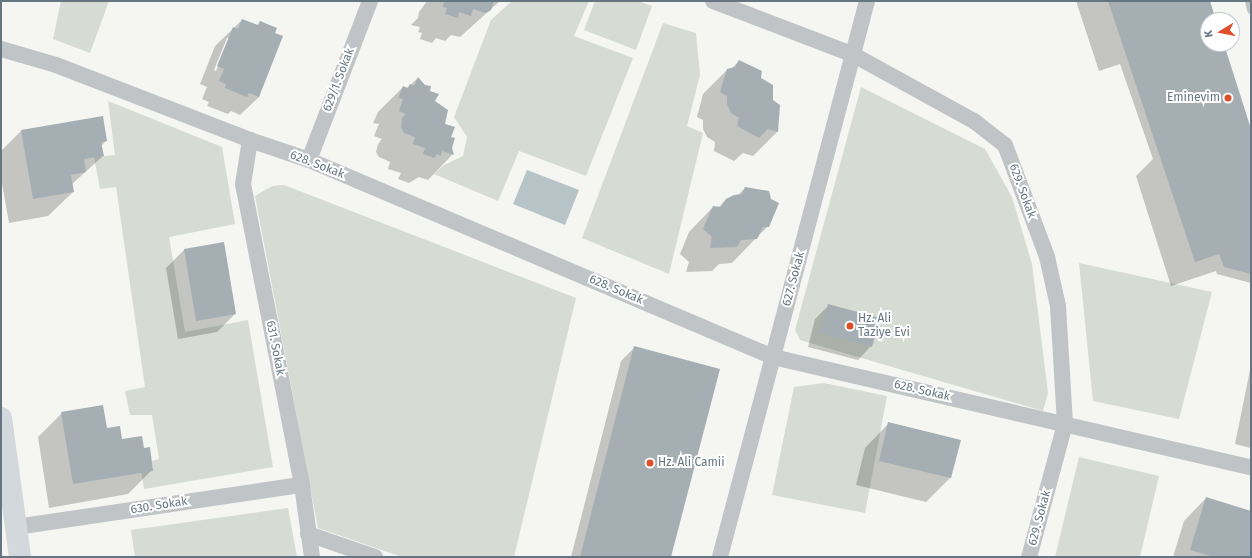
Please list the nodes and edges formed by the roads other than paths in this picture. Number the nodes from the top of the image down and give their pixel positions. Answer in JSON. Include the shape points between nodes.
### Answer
{"nodes":[{"id":1,"x":370,"y":1,"type":"edge"},
{"id":2,"x":713,"y":1,"type":"edge"},
{"id":3,"x":866,"y":1,"type":"edge"},
{"id":4,"x":1249,"y":1,"type":"edge"},
{"id":5,"x":1251,"y":10,"type":"edge"},
{"id":6,"x":1,"y":49,"type":"edge"},
{"id":7,"x":852,"y":54,"type":"junction"},
{"id":8,"x":250,"y":140,"type":"junction"},
{"id":9,"x":309,"y":160,"type":"junction"},
{"id":10,"x":773,"y":357,"type":"junction"},
{"id":11,"x":1,"y":418,"type":"edge"},
{"id":12,"x":1066,"y":424,"type":"junction"},
{"id":13,"x":1251,"y":467,"type":"edge"},
{"id":14,"x":302,"y":485,"type":"junction"},
{"id":15,"x":16,"y":527,"type":"junction"},
{"id":16,"x":308,"y":534,"type":"junction"},
{"id":17,"x":20,"y":557,"type":"edge"},
{"id":18,"x":312,"y":557,"type":"edge"},
{"id":19,"x":375,"y":557,"type":"edge"},
{"id":20,"x":720,"y":557,"type":"edge"},
{"id":21,"x":1029,"y":557,"type":"edge"}],
"edges":[{"from":1,"to":9,"type":"street","name":"629/1. Sokak"},
{"from":2,"to":7,"type":"street","name":"629. Sokak"},
{"from":3,"to":7,"type":"street","name":"627. Sokak"},
{"from":4,"to":5,"type":"lane"},
{"from":6,"to":8,"type":"street","name":"628. Sokak","via":[[56,65]]},
{"from":7,"to":10,"type":"street","name":"627. Sokak"},
{"from":7,"to":12,"type":"street","name":"629. Sokak","via":[[974,121],[1005,145],[1047,257],[1058,306]]},
{"from":8,"to":9,"type":"street","name":"628. Sokak"},
{"from":8,"to":14,"type":"street","name":"631. Sokak","via":[[243,184]]},
{"from":9,"to":10,"type":"street","name":"628. Sokak"},
{"from":10,"to":12,"type":"street","name":"628. Sokak"},
{"from":10,"to":20,"type":"street","name":"627. Sokak"},
{"from":11,"to":15,"type":"main road"},
{"from":12,"to":13,"type":"street","name":"628. Sokak"},
{"from":12,"to":21,"type":"street","name":"629. Sokak"},
{"from":14,"to":15,"type":"street","name":"630. Sokak"},
{"from":14,"to":16,"type":"street","name":"631. Sokak"},
{"from":15,"to":17,"type":"main road"},
{"from":16,"to":18,"type":"street","name":"631. Sokak"},
{"from":16,"to":19,"type":"street"}]}
